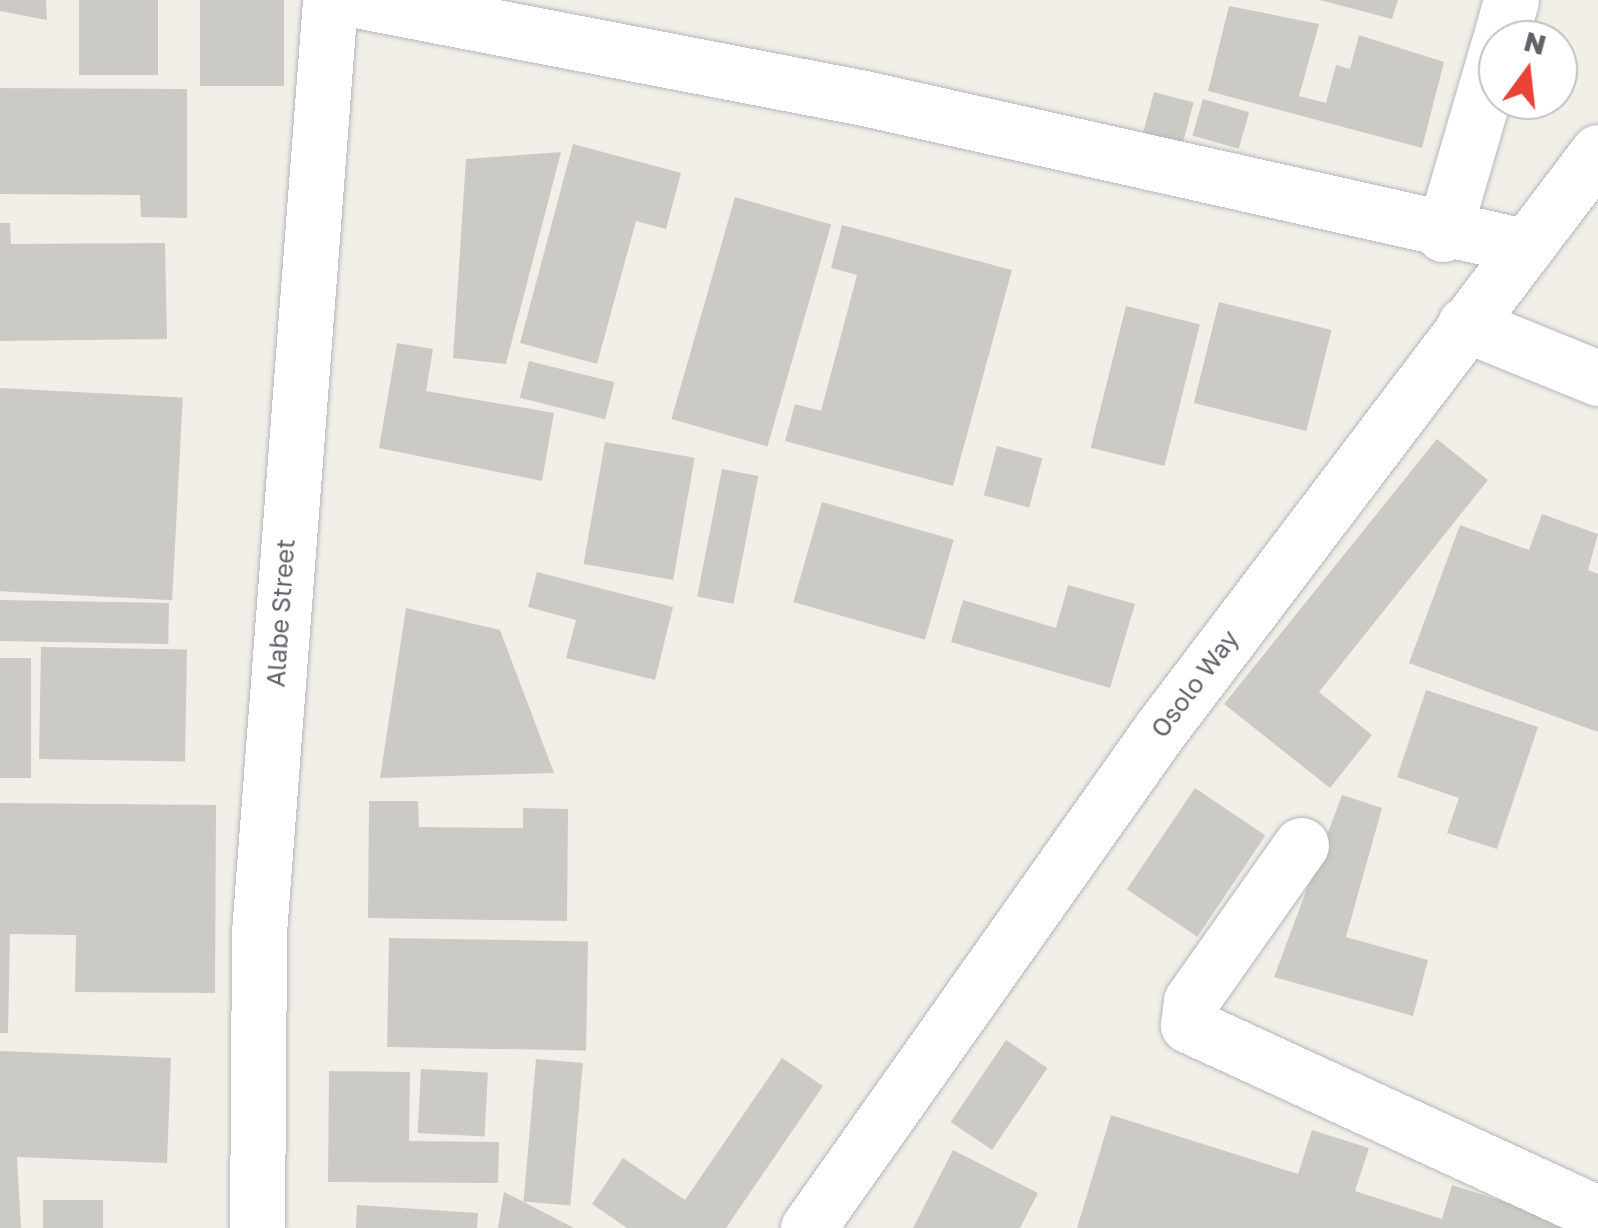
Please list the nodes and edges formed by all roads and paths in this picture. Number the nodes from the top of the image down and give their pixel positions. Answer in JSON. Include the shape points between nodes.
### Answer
{"nodes":[{"id":1,"x":330,"y":0,"type":"edge"},
{"id":2,"x":356,"y":0,"type":"edge"},
{"id":3,"x":1478,"y":115,"type":"edge"},
{"id":4,"x":1598,"y":152,"type":"edge"},
{"id":5,"x":1443,"y":234,"type":"junction"},
{"id":6,"x":1520,"y":245,"type":"junction"},
{"id":7,"x":1464,"y":324,"type":"junction"},
{"id":8,"x":1598,"y":378,"type":"edge"},
{"id":9,"x":1301,"y":845,"type":"dead end"},
{"id":10,"x":1598,"y":1214,"type":"edge"},
{"id":11,"x":256,"y":1228,"type":"edge"},
{"id":12,"x":808,"y":1228,"type":"edge"}],
"edges":[{"from":1,"to":11,"type":"street","name":"Alabe Street","via":[[259,932]]},
{"from":2,"to":5,"type":"street","via":[[864,98]]},
{"from":3,"to":5,"type":"street"},
{"from":4,"to":6,"type":"street","name":"Osolo Way"},
{"from":5,"to":6,"type":"street"},
{"from":6,"to":7,"type":"street","name":"Osolo Way"},
{"from":7,"to":8,"type":"street"},
{"from":7,"to":12,"type":"street","name":"Osolo Way","via":[[1160,730]]},
{"from":9,"to":10,"type":"street","via":[[1190,1001],[1188,1026]]}]}
